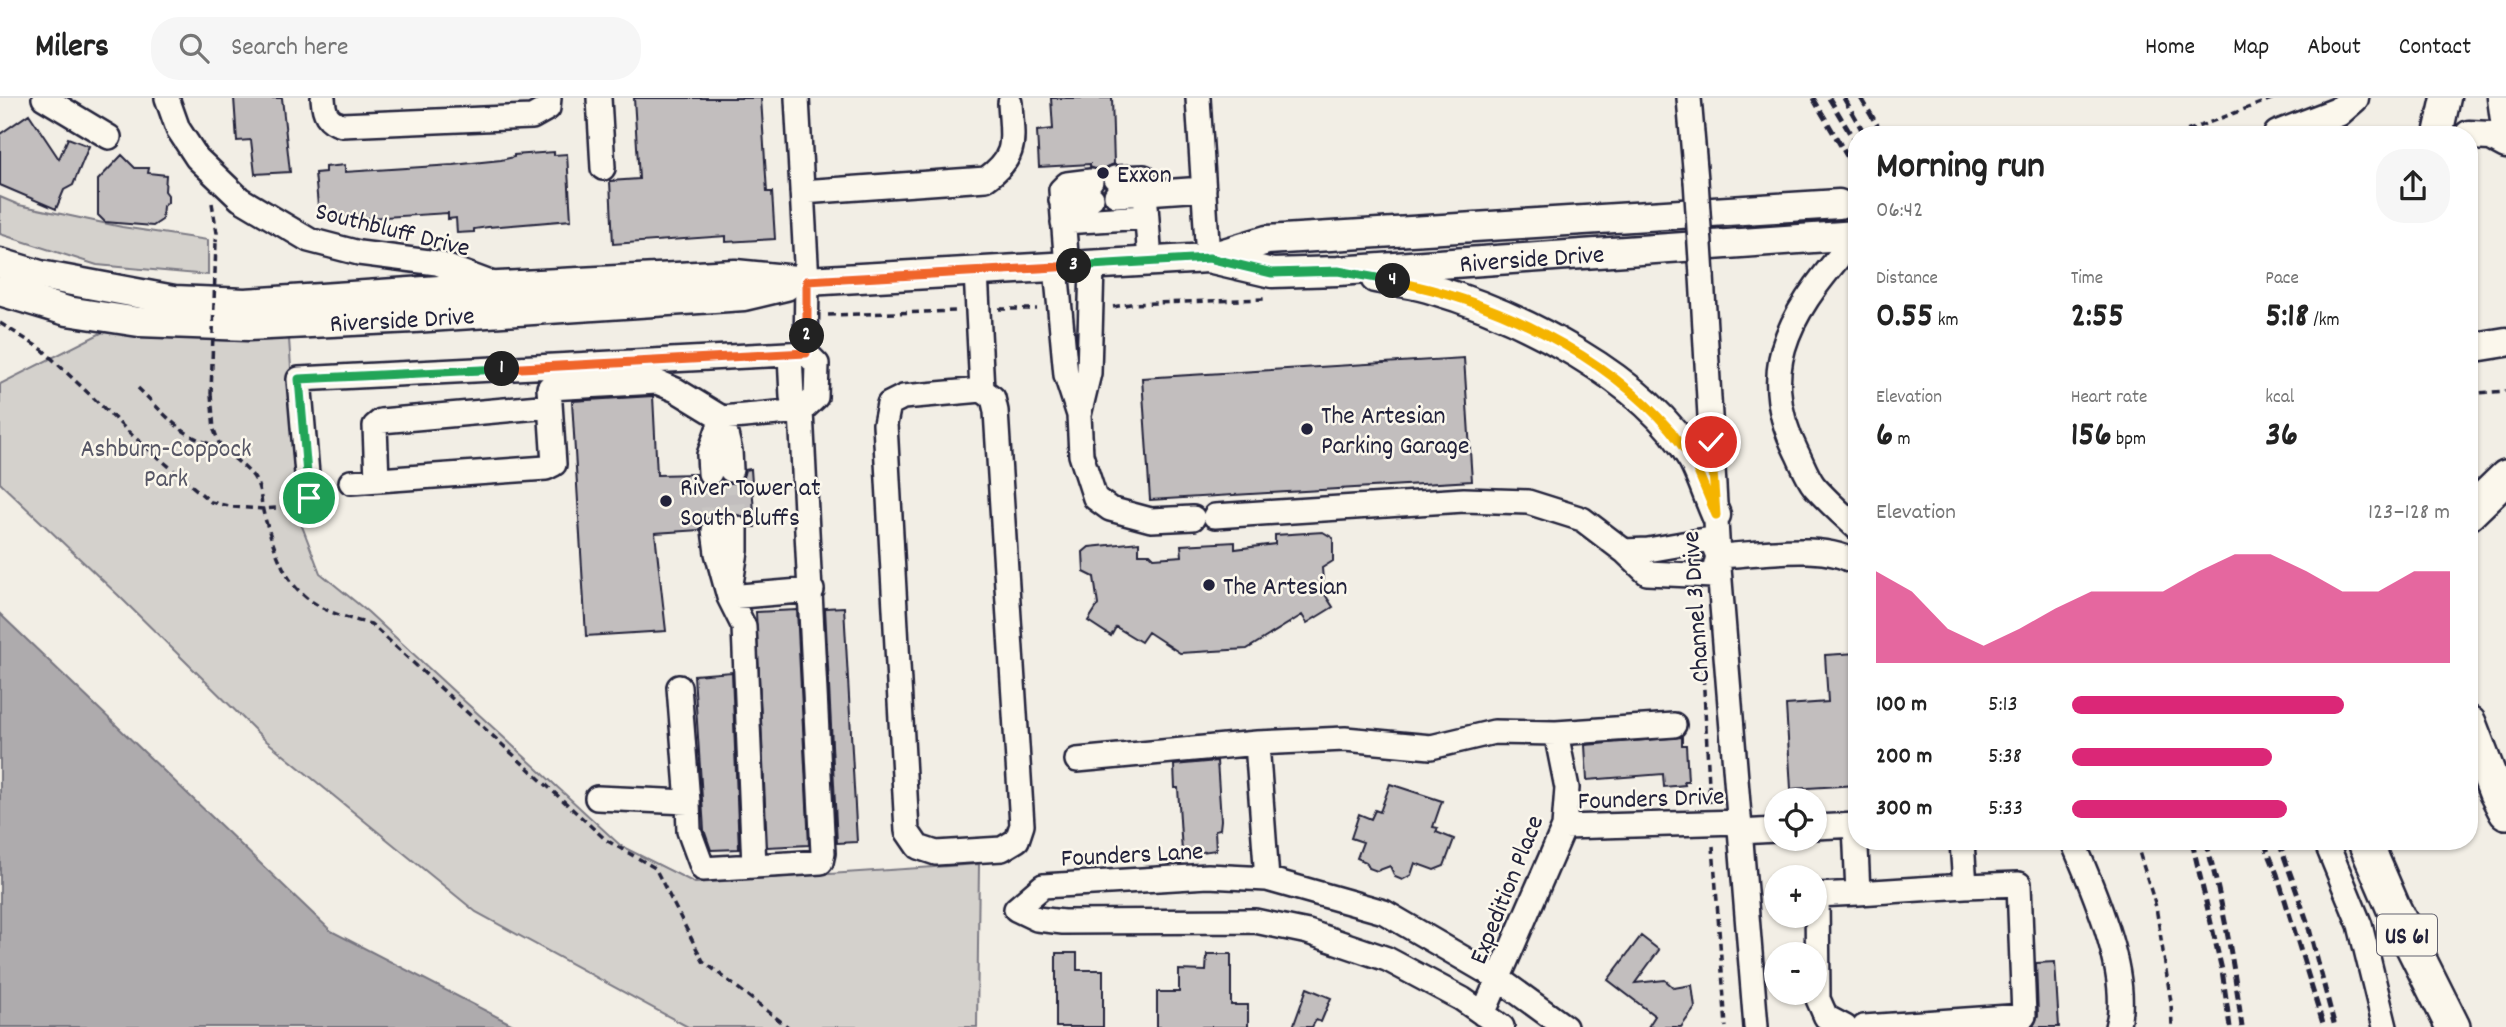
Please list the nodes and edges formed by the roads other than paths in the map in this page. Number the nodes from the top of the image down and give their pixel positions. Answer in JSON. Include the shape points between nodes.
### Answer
{"nodes":[{"id":1,"x":44,"y":98,"type":"edge"},
{"id":2,"x":167,"y":98,"type":"edge"},
{"id":3,"x":323,"y":98,"type":"edge"},
{"id":4,"x":549,"y":98,"type":"edge"},
{"id":5,"x":599,"y":98,"type":"edge"},
{"id":6,"x":797,"y":98,"type":"edge"},
{"id":7,"x":1198,"y":98,"type":"edge"},
{"id":8,"x":1689,"y":98,"type":"edge"},
{"id":9,"x":2354,"y":98,"type":"edge"},
{"id":10,"x":2446,"y":98,"type":"edge"},
{"id":11,"x":2502,"y":98,"type":"edge"},
{"id":12,"x":1010,"y":103,"type":"dead end"},
{"id":13,"x":2301,"y":126,"type":"edge"},
{"id":14,"x":2440,"y":126,"type":"edge"},
{"id":15,"x":2506,"y":127,"type":"edge"},
{"id":16,"x":2478,"y":135,"type":"edge"},
{"id":17,"x":109,"y":137,"type":"dead end"},
{"id":18,"x":2506,"y":144,"type":"edge"},
{"id":19,"x":603,"y":169,"type":"dead end"},
{"id":20,"x":1116,"y":187,"type":"dead end"},
{"id":21,"x":1091,"y":189,"type":"dead end"},
{"id":22,"x":1204,"y":189,"type":"junction"},
{"id":23,"x":802,"y":192,"type":"junction"},
{"id":24,"x":1145,"y":193,"type":"junction"},
{"id":25,"x":1839,"y":204,"type":"dead end"},
{"id":26,"x":1062,"y":211,"type":"junction"},
{"id":27,"x":1146,"y":217,"type":"junction"},
{"id":28,"x":1848,"y":236,"type":"edge"},
{"id":29,"x":1848,"y":247,"type":"edge"},
{"id":30,"x":1209,"y":258,"type":"junction"},
{"id":31,"x":1150,"y":262,"type":"junction"},
{"id":32,"x":0,"y":263,"type":"edge"},
{"id":33,"x":1072,"y":266,"type":"junction"},
{"id":34,"x":1338,"y":271,"type":"junction"},
{"id":35,"x":976,"y":272,"type":"junction"},
{"id":36,"x":807,"y":281,"type":"junction"},
{"id":37,"x":499,"y":286,"type":"junction"},
{"id":38,"x":0,"y":291,"type":"edge"},
{"id":39,"x":2505,"y":345,"type":"edge"},
{"id":40,"x":2478,"y":347,"type":"edge"},
{"id":41,"x":798,"y":353,"type":"junction"},
{"id":42,"x":982,"y":390,"type":"junction"},
{"id":43,"x":550,"y":406,"type":"junction"},
{"id":44,"x":801,"y":411,"type":"junction"},
{"id":45,"x":1079,"y":415,"type":"junction"},
{"id":46,"x":722,"y":418,"type":"junction"},
{"id":47,"x":720,"y":472,"type":"tunnel mouth"},
{"id":48,"x":2506,"y":477,"type":"edge"},
{"id":49,"x":377,"y":480,"type":"junction"},
{"id":50,"x":351,"y":482,"type":"dead end"},
{"id":51,"x":309,"y":498,"type":"dead end"},
{"id":52,"x":2478,"y":504,"type":"edge"},
{"id":53,"x":1716,"y":515,"type":"junction"},
{"id":54,"x":1848,"y":519,"type":"edge"},
{"id":55,"x":725,"y":529,"type":"tunnel mouth"},
{"id":56,"x":1624,"y":551,"type":"junction"},
{"id":57,"x":1718,"y":556,"type":"junction"},
{"id":58,"x":1848,"y":557,"type":"edge"},
{"id":59,"x":812,"y":590,"type":"junction"},
{"id":60,"x":729,"y":597,"type":"junction"},
{"id":61,"x":679,"y":687,"type":"dead end"},
{"id":62,"x":1674,"y":725,"type":"dead end"},
{"id":63,"x":1556,"y":733,"type":"junction"},
{"id":64,"x":1257,"y":743,"type":"junction"},
{"id":65,"x":2478,"y":746,"type":"edge"},
{"id":66,"x":1077,"y":760,"type":"dead end"},
{"id":67,"x":597,"y":798,"type":"dead end"},
{"id":68,"x":688,"y":802,"type":"junction"},
{"id":69,"x":2506,"y":811,"type":"edge"},
{"id":70,"x":1848,"y":825,"type":"edge"},
{"id":71,"x":1827,"y":826,"type":"edge"},
{"id":72,"x":1564,"y":827,"type":"junction"},
{"id":73,"x":1739,"y":827,"type":"junction"},
{"id":74,"x":1764,"y":829,"type":"edge"},
{"id":75,"x":1856,"y":850,"type":"edge"},
{"id":76,"x":1963,"y":850,"type":"edge"},
{"id":77,"x":2076,"y":850,"type":"edge"},
{"id":78,"x":2329,"y":850,"type":"edge"},
{"id":79,"x":2368,"y":850,"type":"edge"},
{"id":80,"x":754,"y":866,"type":"junction"},
{"id":81,"x":1267,"y":879,"type":"junction"},
{"id":82,"x":1965,"y":886,"type":"junction"},
{"id":83,"x":1857,"y":893,"type":"junction"},
{"id":84,"x":1499,"y":979,"type":"junction"},
{"id":85,"x":1492,"y":1021,"type":"edge"},
{"id":86,"x":1565,"y":1027,"type":"edge"},
{"id":87,"x":1756,"y":1027,"type":"edge"},
{"id":88,"x":1845,"y":1027,"type":"edge"},
{"id":89,"x":1864,"y":1027,"type":"edge"},
{"id":90,"x":2117,"y":1027,"type":"edge"},
{"id":91,"x":2385,"y":1027,"type":"edge"},
{"id":92,"x":2453,"y":1027,"type":"edge"}],
"edges":[{"from":1,"to":17,"type":"street"},
{"from":2,"to":37,"type":"street","name":"Southbluff Drive","via":[[178,130],[197,158],[240,199],[309,240],[359,253],[437,263]]},
{"from":3,"to":4,"type":"street","via":[[324,113],[342,125],[532,117],[548,108]]},
{"from":5,"to":19,"type":"street"},
{"from":6,"to":23,"type":"street"},
{"from":7,"to":22,"type":"street"},
{"from":8,"to":53,"type":"street","name":"Channel 3 Drive","bridge":true},
{"from":9,"to":13,"type":"main road","via":[[2338,112]]},
{"from":10,"to":14,"type":"main road"},
{"from":11,"to":15,"type":"main road"},
{"from":12,"to":23,"type":"street","via":[[1012,148],[1003,167],[986,179]]},
{"from":16,"to":18,"type":"main road"},
{"from":20,"to":24,"type":"street","via":[[1144,177]]},
{"from":21,"to":26,"type":"street","via":[[1067,184],[1061,190]]},
{"from":22,"to":24,"type":"street"},
{"from":22,"to":30,"type":"street"},
{"from":23,"to":36,"type":"street"},
{"from":24,"to":27,"type":"street"},
{"from":25,"to":30,"type":"main road","name":"Riverside Drive","via":[[1267,240]]},
{"from":26,"to":27,"type":"street"},
{"from":26,"to":33,"type":"street"},
{"from":27,"to":31,"type":"street"},
{"from":28,"to":34,"type":"main road","name":"Riverside Drive"},
{"from":29,"to":54,"type":"street","via":[[1788,334],[1778,392],[1781,414],[1813,485]]},
{"from":30,"to":31,"type":"main road","name":"Riverside Drive"},
{"from":30,"to":34,"type":"main road","name":"Riverside Drive","via":[[1272,273]]},
{"from":31,"to":33,"type":"main road","name":"Riverside Drive"},
{"from":32,"to":37,"type":"main road","name":"Riverside Drive","via":[[174,300],[245,303]]},
{"from":33,"to":35,"type":"main road","name":"Riverside Drive"},
{"from":33,"to":45,"type":"street","via":[[1066,375]]},
{"from":33,"to":45,"type":"street","via":[[1089,373]]},
{"from":34,"to":53,"type":"main road","via":[[1428,288],[1507,316],[1574,351],[1612,376],[1670,430],[1694,462]]},
{"from":35,"to":36,"type":"main road","name":"Riverside Drive"},
{"from":35,"to":42,"type":"street"},
{"from":36,"to":37,"type":"main road","name":"Riverside Drive","via":[[735,274]]},
{"from":36,"to":38,"type":"main road","name":"Riverside Drive","via":[[744,296],[248,326],[139,323],[67,311]]},
{"from":36,"to":41,"type":"street"},
{"from":39,"to":40,"type":"main road"},
{"from":41,"to":44,"type":"street","via":[[792,397]]},
{"from":41,"to":51,"type":"street","via":[[299,379]]},
{"from":42,"to":42,"type":"street","via":[[903,397],[889,404],[885,424],[907,831],[918,847],[936,853],[1002,849],[1017,840],[1022,825],[996,411],[993,398]]},
{"from":43,"to":46,"type":"street","via":[[549,388],[657,382]]},
{"from":43,"to":49,"type":"street","via":[[381,421],[375,426]]},
{"from":43,"to":49,"type":"street","via":[[554,464],[546,468]]},
{"from":44,"to":46,"type":"street"},
{"from":44,"to":59,"type":"street"},
{"from":45,"to":56,"type":"street","via":[[1081,455],[1095,498],[1110,509],[1151,520],[1464,500],[1528,502],[1582,519]]},
{"from":46,"to":47,"type":"street","via":[[730,451]]},
{"from":48,"to":52,"type":"highway"},
{"from":49,"to":50,"type":"street"},
{"from":53,"to":57,"type":"street","name":"Channel 3 Drive"},
{"from":55,"to":60,"type":"street","via":[[717,552]]},
{"from":56,"to":57,"type":"street","via":[[1711,540]]},
{"from":56,"to":57,"type":"street","via":[[1647,573],[1694,576],[1713,576]]},
{"from":57,"to":58,"type":"street","via":[[1815,551]]},
{"from":57,"to":73,"type":"street","name":"Channel 3 Drive"},
{"from":59,"to":60,"type":"street"},
{"from":59,"to":80,"type":"street","via":[[823,853],[821,862]]},
{"from":60,"to":80,"type":"street","via":[[744,627]]},
{"from":61,"to":68,"type":"street"},
{"from":62,"to":63,"type":"street"},
{"from":63,"to":64,"type":"street","via":[[1494,732],[1431,747],[1345,739]]},
{"from":63,"to":72,"type":"street","name":"Expedition Place","via":[[1567,788]]},
{"from":64,"to":66,"type":"street"},
{"from":64,"to":81,"type":"street"},
{"from":65,"to":69,"type":"highway"},
{"from":67,"to":68,"type":"street"},
{"from":68,"to":80,"type":"street","via":[[689,831],[703,869]]},
{"from":70,"to":71,"type":"street"},
{"from":72,"to":73,"type":"street","name":"Founders Drive"},
{"from":72,"to":84,"type":"street","name":"Expedition Place"},
{"from":73,"to":74,"type":"street","name":"Founders Drive"},
{"from":73,"to":87,"type":"street","name":"Channel 3 Drive"},
{"from":75,"to":83,"type":"street"},
{"from":76,"to":82,"type":"street"},
{"from":77,"to":90,"type":"street","via":[[2118,975],[2121,1012]]},
{"from":78,"to":91,"type":"street","via":[[2360,925]]},
{"from":79,"to":92,"type":"highway","number":"US 61"},
{"from":81,"to":84,"type":"street","name":"Founders Lane","via":[[1384,912]]},
{"from":81,"to":85,"type":"street","name":"Founders Lane","via":[[1208,876],[1043,886],[1016,909],[1037,919],[1063,922],[1255,921],[1308,932],[1387,960],[1462,999]]},
{"from":82,"to":83,"type":"street"},
{"from":82,"to":89,"type":"street","via":[[2019,884],[2024,1016]]},
{"from":83,"to":88,"type":"street","via":[[1817,895],[1818,999],[1826,1017]]},
{"from":84,"to":85,"type":"street","name":"Expedition Place"},
{"from":84,"to":86,"type":"street","name":"Founders Lane"}]}
